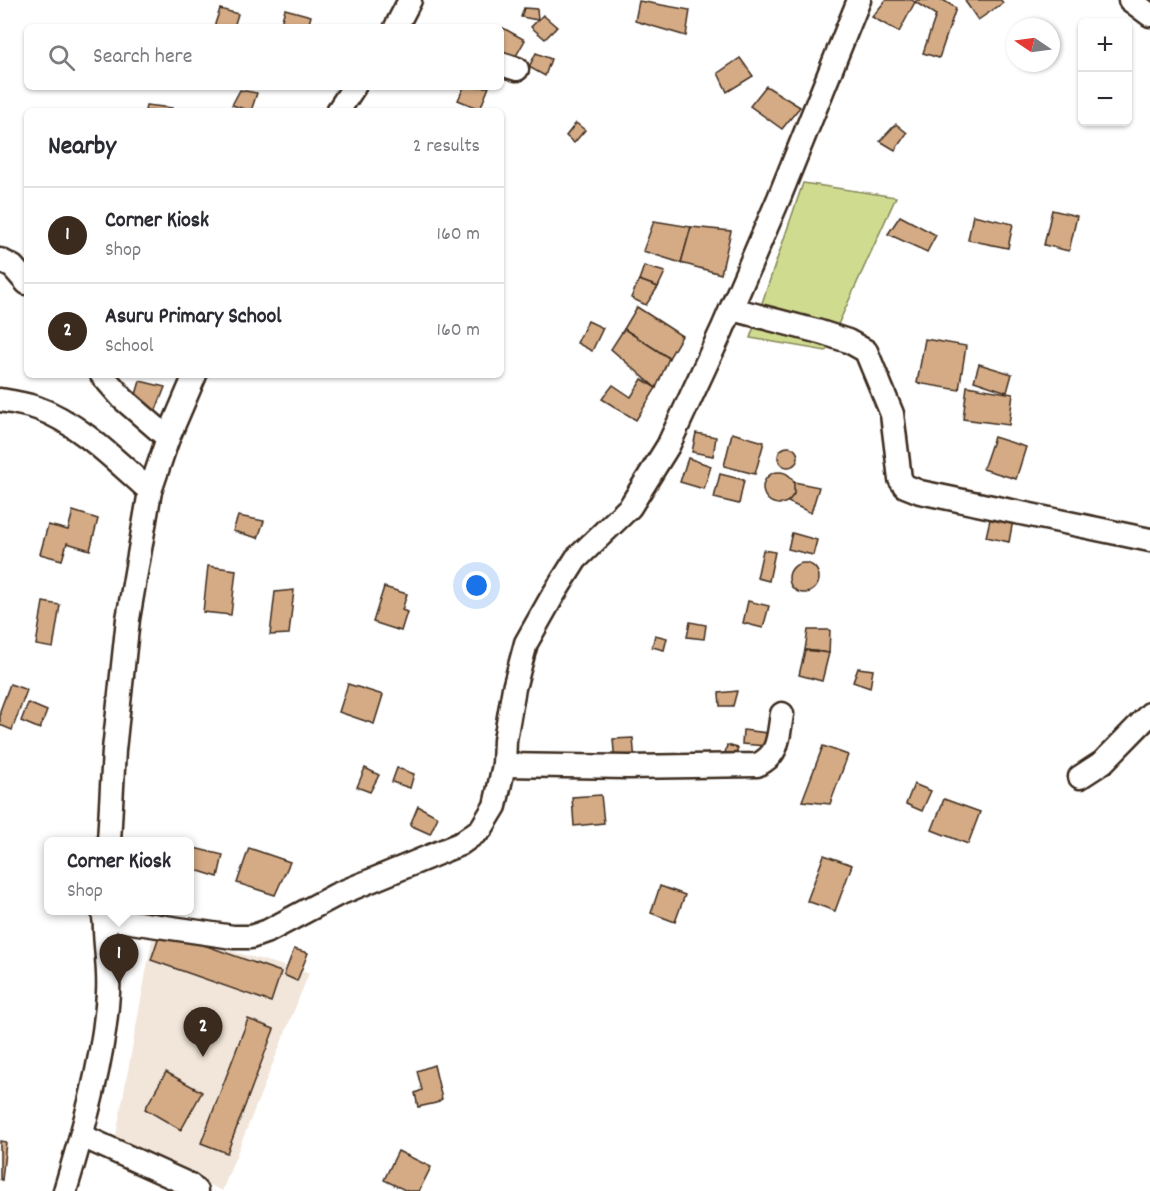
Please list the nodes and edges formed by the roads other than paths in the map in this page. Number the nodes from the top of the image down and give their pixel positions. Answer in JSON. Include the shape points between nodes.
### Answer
{"nodes":[{"id":1,"x":410,"y":0,"type":"edge"},
{"id":2,"x":859,"y":0,"type":"edge"},
{"id":3,"x":1131,"y":0,"type":"edge"},
{"id":4,"x":1150,"y":15,"type":"edge"},
{"id":5,"x":400,"y":24,"type":"edge"},
{"id":6,"x":352,"y":90,"type":"edge"},
{"id":7,"x":340,"y":108,"type":"edge"},
{"id":8,"x":0,"y":260,"type":"edge"},
{"id":9,"x":24,"y":280,"type":"edge"},
{"id":10,"x":732,"y":309,"type":"junction"},
{"id":11,"x":105,"y":378,"type":"edge"},
{"id":12,"x":194,"y":378,"type":"edge"},
{"id":13,"x":0,"y":400,"type":"edge"},
{"id":14,"x":168,"y":438,"type":"junction"},
{"id":15,"x":150,"y":491,"type":"junction"},
{"id":16,"x":1150,"y":540,"type":"edge"},
{"id":17,"x":782,"y":714,"type":"dead end"},
{"id":18,"x":1150,"y":714,"type":"edge"},
{"id":19,"x":504,"y":765,"type":"junction"},
{"id":20,"x":1080,"y":777,"type":"dead end"},
{"id":21,"x":109,"y":837,"type":"edge"},
{"id":22,"x":104,"y":915,"type":"edge"},
{"id":23,"x":110,"y":915,"type":"edge"},
{"id":24,"x":82,"y":1136,"type":"junction"},
{"id":25,"x":65,"y":1191,"type":"edge"},
{"id":26,"x":196,"y":1191,"type":"edge"}],
"edges":[{"from":1,"to":5,"type":"street"},
{"from":2,"to":10,"type":"street"},
{"from":3,"to":4,"type":"street"},
{"from":6,"to":7,"type":"street"},
{"from":8,"to":9,"type":"street"},
{"from":10,"to":16,"type":"street","via":[[820,332],[866,351],[892,414],[900,479],[905,486]]},
{"from":10,"to":19,"type":"street","via":[[686,411],[649,480],[630,507],[576,559],[526,643],[505,740]]},
{"from":11,"to":14,"type":"street"},
{"from":12,"to":14,"type":"street"},
{"from":13,"to":15,"type":"street","via":[[52,415],[94,442]]},
{"from":14,"to":15,"type":"street"},
{"from":15,"to":21,"type":"street","via":[[128,619]]},
{"from":17,"to":19,"type":"street","via":[[773,754],[757,765]]},
{"from":18,"to":20,"type":"street","via":[[1103,762]]},
{"from":19,"to":23,"type":"street","via":[[495,806],[481,830],[460,844],[336,895],[268,931],[251,937],[232,937]]},
{"from":22,"to":24,"type":"street","via":[[104,1032]]},
{"from":24,"to":25,"type":"street"},
{"from":24,"to":26,"type":"street"}]}
